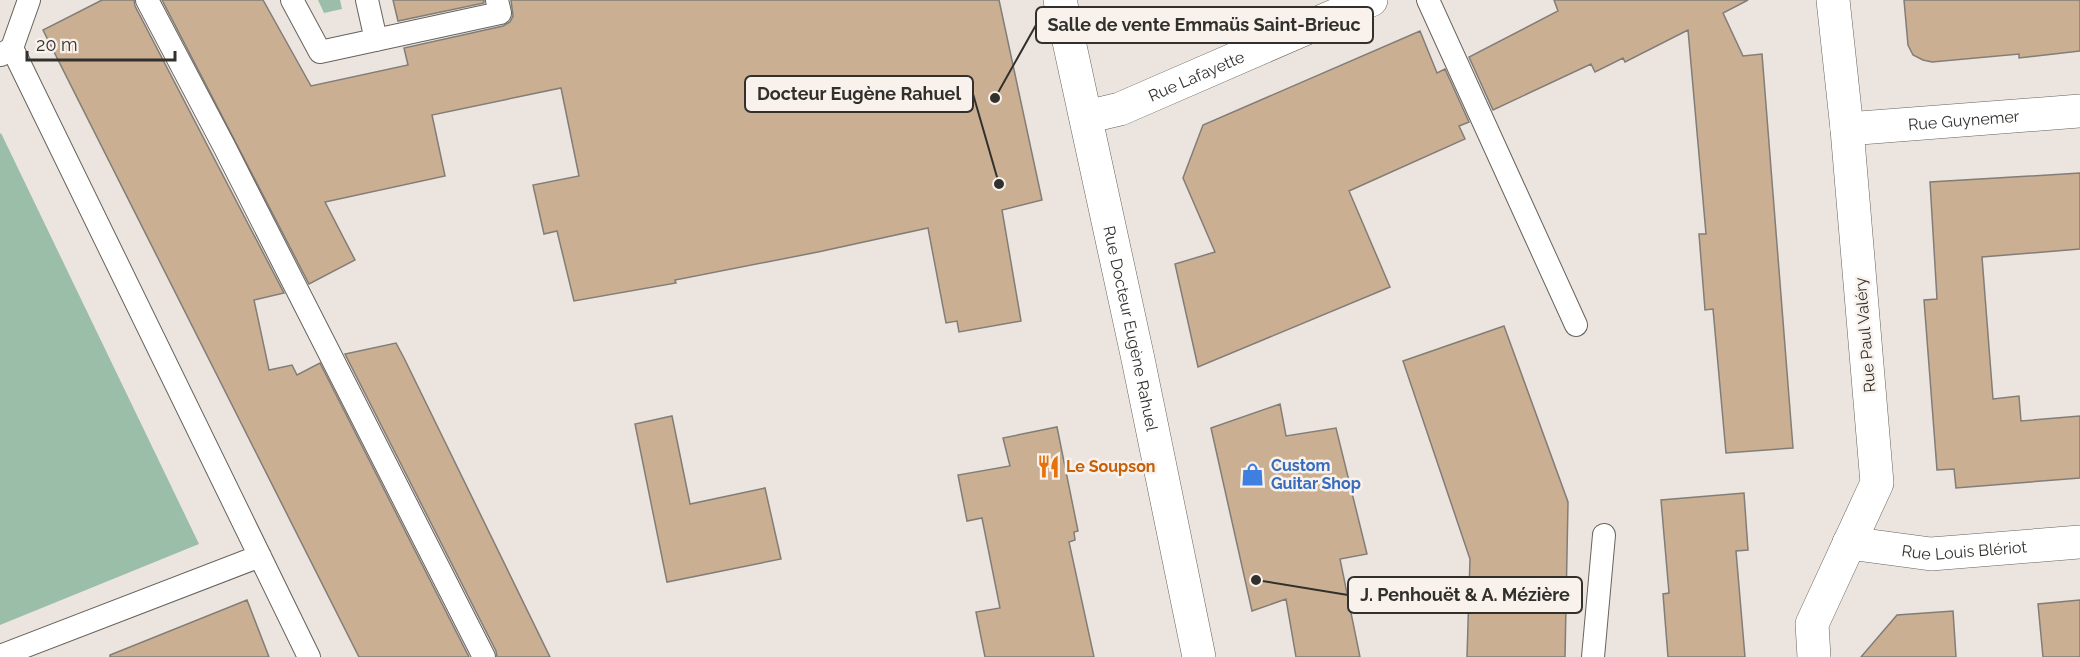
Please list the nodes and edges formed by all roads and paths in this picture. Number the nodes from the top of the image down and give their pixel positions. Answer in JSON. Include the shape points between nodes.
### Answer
{"nodes":[{"id":1,"x":29,"y":0,"type":"edge"},
{"id":2,"x":147,"y":0,"type":"edge"},
{"id":3,"x":291,"y":0,"type":"edge"},
{"id":4,"x":367,"y":0,"type":"edge"},
{"id":5,"x":497,"y":0,"type":"edge"},
{"id":6,"x":1060,"y":0,"type":"edge"},
{"id":7,"x":1371,"y":0,"type":"edge"},
{"id":8,"x":1428,"y":0,"type":"edge"},
{"id":9,"x":1833,"y":0,"type":"edge"},
{"id":10,"x":376,"y":40,"type":"junction"},
{"id":11,"x":6,"y":52,"type":"edge"},
{"id":12,"x":2080,"y":111,"type":"edge"},
{"id":13,"x":1086,"y":117,"type":"junction"},
{"id":14,"x":1847,"y":129,"type":"junction"},
{"id":15,"x":1576,"y":325,"type":"dead end"},
{"id":16,"x":1604,"y":535,"type":"dead end"},
{"id":17,"x":2080,"y":542,"type":"edge"},
{"id":18,"x":1849,"y":543,"type":"junction"},
{"id":19,"x":260,"y":556,"type":"junction"},
{"id":20,"x":0,"y":656,"type":"edge"},
{"id":21,"x":309,"y":657,"type":"edge"},
{"id":22,"x":484,"y":657,"type":"edge"},
{"id":23,"x":1199,"y":657,"type":"edge"},
{"id":24,"x":1593,"y":657,"type":"edge"},
{"id":25,"x":1814,"y":657,"type":"edge"}],
"edges":[{"from":1,"to":11,"type":"lane"},
{"from":2,"to":22,"type":"lane"},
{"from":3,"to":10,"type":"lane","via":[[321,52]]},
{"from":4,"to":10,"type":"lane"},
{"from":5,"to":10,"type":"lane","via":[[500,13]]},
{"from":6,"to":13,"type":"street","name":"Rue Docteur Eugène Rahuel"},
{"from":7,"to":13,"type":"street","name":"Rue Lafayette","via":[[1120,109]]},
{"from":8,"to":15,"type":"lane"},
{"from":9,"to":14,"type":"street","name":"Rue Paul Valéry"},
{"from":11,"to":19,"type":"lane"},
{"from":12,"to":14,"type":"street","name":"Rue Guynemer"},
{"from":13,"to":23,"type":"street","name":"Rue Docteur Eugène Rahuel"},
{"from":14,"to":18,"type":"street","name":"Rue Paul Valéry","via":[[1877,483]]},
{"from":16,"to":24,"type":"lane"},
{"from":17,"to":18,"type":"street","name":"Rue Louis Blériot","via":[[1931,554]]},
{"from":18,"to":25,"type":"street","name":"Rue Paul Valéry","via":[[1812,624]]},
{"from":19,"to":20,"type":"lane"},
{"from":19,"to":21,"type":"lane"}]}
